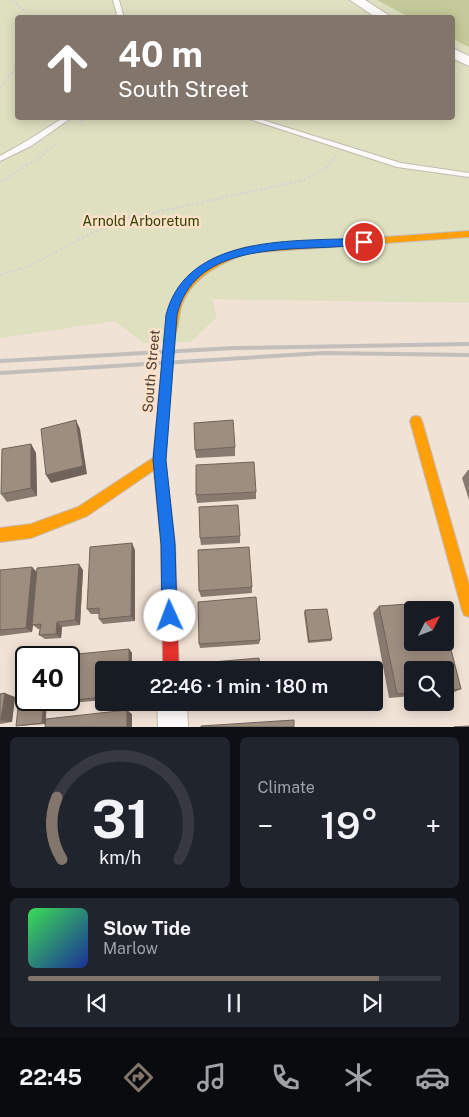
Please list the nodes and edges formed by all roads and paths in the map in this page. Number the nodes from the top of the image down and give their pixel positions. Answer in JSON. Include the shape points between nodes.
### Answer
{"nodes":[{"id":1,"x":12,"y":0,"type":"edge"},
{"id":2,"x":116,"y":0,"type":"edge"},
{"id":3,"x":356,"y":0,"type":"edge"},
{"id":4,"x":30,"y":15,"type":"edge"},
{"id":5,"x":120,"y":15,"type":"edge"},
{"id":6,"x":382,"y":15,"type":"edge"},
{"id":7,"x":455,"y":54,"type":"edge"},
{"id":8,"x":469,"y":62,"type":"edge"},
{"id":9,"x":15,"y":68,"type":"edge"},
{"id":10,"x":0,"y":88,"type":"edge"},
{"id":11,"x":65,"y":120,"type":"edge"},
{"id":12,"x":256,"y":120,"type":"edge"},
{"id":13,"x":342,"y":147,"type":"junction"},
{"id":14,"x":0,"y":159,"type":"edge"},
{"id":15,"x":469,"y":175,"type":"edge"},
{"id":16,"x":469,"y":234,"type":"edge"},
{"id":17,"x":0,"y":275,"type":"edge"},
{"id":18,"x":416,"y":421,"type":"dead end"},
{"id":19,"x":159,"y":460,"type":"junction"},
{"id":20,"x":0,"y":535,"type":"edge"},
{"id":21,"x":469,"y":610,"type":"edge"},
{"id":22,"x":172,"y":661,"type":"edge"},
{"id":23,"x":172,"y":711,"type":"edge"},
{"id":24,"x":173,"y":727,"type":"edge"}],
"edges":[{"from":1,"to":4,"type":"path"},
{"from":2,"to":5,"type":"lane"},
{"from":3,"to":6,"type":"street"},
{"from":7,"to":8,"type":"street"},
{"from":9,"to":10,"type":"path"},
{"from":11,"to":14,"type":"lane"},
{"from":12,"to":13,"type":"lane"},
{"from":13,"to":15,"type":"lane","via":[[400,165]]},
{"from":13,"to":17,"type":"path","via":[[325,170],[304,180],[125,219],[29,266]]},
{"from":16,"to":19,"type":"street","name":"South Street","via":[[264,247],[228,255],[203,268],[175,299]]},
{"from":18,"to":21,"type":"street"},
{"from":19,"to":20,"type":"street","via":[[82,512],[31,531]]},
{"from":19,"to":22,"type":"street","name":"South Street","via":[[168,544]]},
{"from":23,"to":24,"type":"street"}]}
